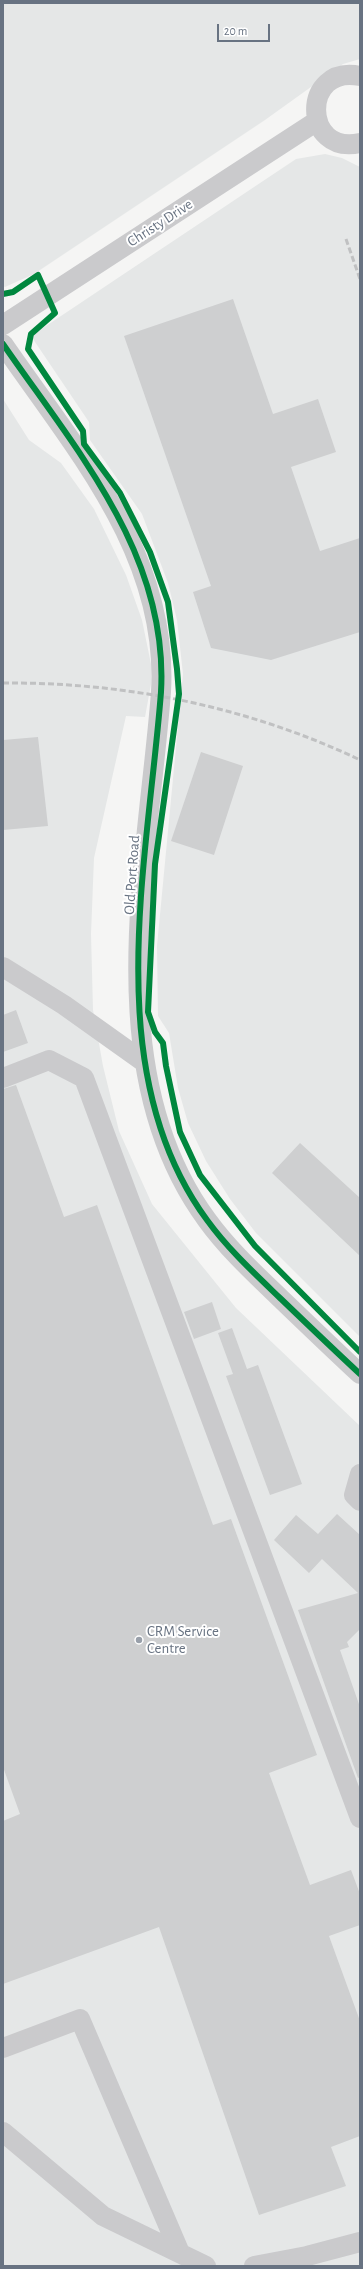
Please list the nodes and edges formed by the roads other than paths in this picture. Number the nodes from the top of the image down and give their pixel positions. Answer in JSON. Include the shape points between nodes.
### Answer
{"nodes":[{"id":1,"x":360,"y":76,"type":"edge"},
{"id":2,"x":317,"y":121,"type":"junction"},
{"id":3,"x":360,"y":143,"type":"edge"},
{"id":4,"x":3,"y":325,"type":"edge"},
{"id":5,"x":3,"y":344,"type":"edge"},
{"id":6,"x":3,"y":967,"type":"edge"},
{"id":7,"x":144,"y":1062,"type":"junction"},
{"id":8,"x":3,"y":1078,"type":"edge"},
{"id":9,"x":360,"y":1374,"type":"edge"},
{"id":10,"x":360,"y":1474,"type":"edge"},
{"id":11,"x":360,"y":1501,"type":"edge"},
{"id":12,"x":360,"y":1818,"type":"edge"},
{"id":13,"x":3,"y":2048,"type":"edge"},
{"id":14,"x":3,"y":2132,"type":"edge"},
{"id":15,"x":360,"y":2242,"type":"edge"},
{"id":16,"x":180,"y":2253,"type":"junction"},
{"id":17,"x":206,"y":2266,"type":"edge"},
{"id":18,"x":254,"y":2266,"type":"edge"}],
"edges":[{"from":1,"to":2,"type":"street","via":[[340,76],[322,89],[315,110]]},
{"from":2,"to":3,"type":"street","via":[[331,139],[342,143]]},
{"from":2,"to":4,"type":"street","name":"Christy Drive"},
{"from":5,"to":7,"type":"street","name":"Old Port Road","via":[[105,491],[121,519],[145,576],[160,634],[163,664],[144,869],[137,992]]},
{"from":6,"to":7,"type":"street","via":[[64,1005]]},
{"from":7,"to":9,"type":"street","name":"Old Port Road","via":[[163,1137],[184,1183],[206,1219],[234,1255]]},
{"from":8,"to":12,"type":"street","via":[[49,1060],[84,1078]]},
{"from":10,"to":11,"type":"street","via":[[354,1495]]},
{"from":13,"to":16,"type":"street","via":[[80,2019]]},
{"from":14,"to":16,"type":"street","via":[[103,2216]]},
{"from":15,"to":18,"type":"street"},
{"from":16,"to":17,"type":"street"}]}
